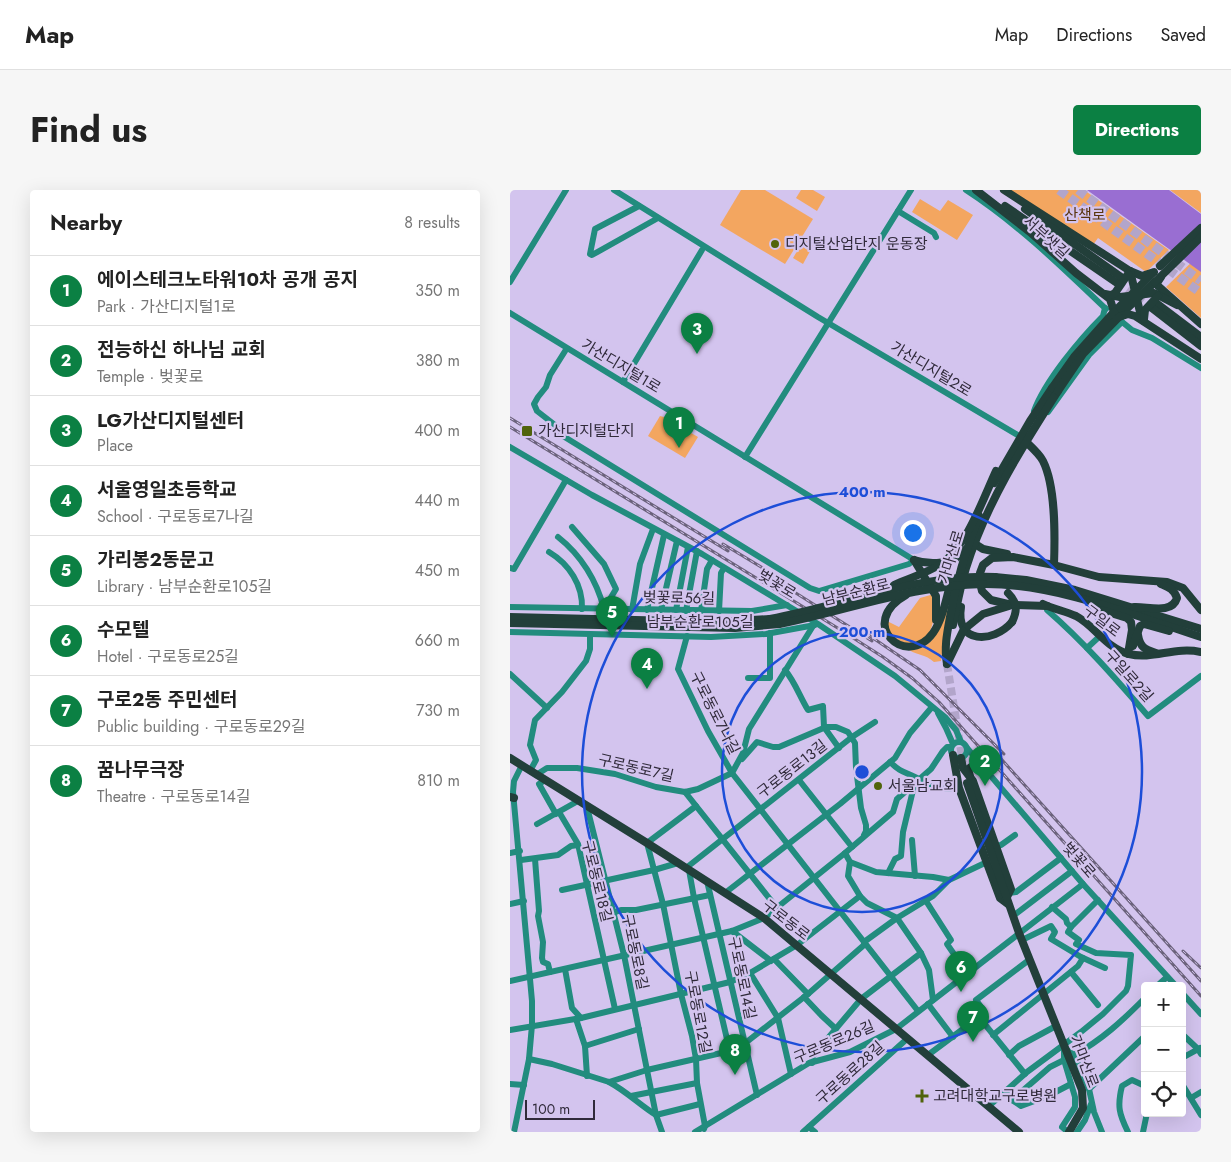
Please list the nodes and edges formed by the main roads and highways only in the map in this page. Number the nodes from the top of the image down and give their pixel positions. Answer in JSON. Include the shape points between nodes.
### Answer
{"nodes":[{"id":1,"x":976,"y":190,"type":"edge"},
{"id":2,"x":980,"y":190,"type":"edge"},
{"id":3,"x":997,"y":190,"type":"edge"},
{"id":4,"x":1004,"y":190,"type":"edge"},
{"id":5,"x":1201,"y":228,"type":"edge"},
{"id":6,"x":1201,"y":237,"type":"edge"},
{"id":7,"x":1129,"y":270,"type":"junction"},
{"id":8,"x":1154,"y":278,"type":"junction"},
{"id":9,"x":1105,"y":294,"type":"junction"},
{"id":10,"x":1135,"y":295,"type":"junction"},
{"id":11,"x":1156,"y":302,"type":"junction"},
{"id":12,"x":1177,"y":305,"type":"junction"},
{"id":13,"x":1119,"y":318,"type":"junction"},
{"id":14,"x":1144,"y":321,"type":"junction"},
{"id":15,"x":1201,"y":324,"type":"edge"},
{"id":16,"x":1201,"y":338,"type":"edge"},
{"id":17,"x":1201,"y":346,"type":"edge"},
{"id":18,"x":1201,"y":359,"type":"edge"},
{"id":19,"x":1055,"y":389,"type":"junction"},
{"id":20,"x":1023,"y":439,"type":"junction"},
{"id":21,"x":1007,"y":460,"type":"junction"},
{"id":22,"x":970,"y":548,"type":"junction"},
{"id":23,"x":1013,"y":557,"type":"junction"},
{"id":24,"x":1054,"y":565,"type":"junction"},
{"id":25,"x":994,"y":582,"type":"junction"},
{"id":26,"x":1154,"y":582,"type":"junction"},
{"id":27,"x":880,"y":592,"type":"junction"},
{"id":28,"x":911,"y":592,"type":"junction"},
{"id":29,"x":1072,"y":597,"type":"junction"},
{"id":30,"x":989,"y":598,"type":"junction"},
{"id":31,"x":1012,"y":605,"type":"junction"},
{"id":32,"x":1046,"y":606,"type":"junction"},
{"id":33,"x":1128,"y":607,"type":"junction"},
{"id":34,"x":1201,"y":610,"type":"edge"},
{"id":35,"x":510,"y":617,"type":"edge"},
{"id":36,"x":510,"y":623,"type":"edge"},
{"id":37,"x":935,"y":630,"type":"junction"},
{"id":38,"x":1138,"y":634,"type":"junction"},
{"id":39,"x":1199,"y":634,"type":"edge"},
{"id":40,"x":1130,"y":640,"type":"junction"},
{"id":41,"x":1114,"y":646,"type":"junction"},
{"id":42,"x":1201,"y":652,"type":"edge"},
{"id":43,"x":1128,"y":654,"type":"junction"},
{"id":44,"x":1158,"y":654,"type":"junction"},
{"id":45,"x":510,"y":758,"type":"edge"},
{"id":46,"x":980,"y":764,"type":"road end"},
{"id":47,"x":970,"y":781,"type":"junction"},
{"id":48,"x":959,"y":787,"type":"junction"},
{"id":49,"x":1008,"y":899,"type":"junction"},
{"id":50,"x":1019,"y":1132,"type":"edge"},
{"id":51,"x":1068,"y":1132,"type":"edge"}],
"edges":[{"from":1,"to":9,"type":"main road"},
{"from":2,"to":3,"type":"main road","via":[[1119,280]]},
{"from":4,"to":7,"type":"main road"},
{"from":5,"to":8,"type":"main road","bridge":true},
{"from":6,"to":8,"type":"main road","bridge":true},
{"from":7,"to":8,"type":"main road"},
{"from":7,"to":9,"type":"main road","via":[[1115,294]]},
{"from":7,"to":10,"type":"main road"},
{"from":8,"to":10,"type":"main road","name":"가마산로"},
{"from":8,"to":12,"type":"main road"},
{"from":9,"to":10,"type":"main road"},
{"from":9,"to":13,"type":"main road"},
{"from":10,"to":11,"type":"main road","via":[[1154,293]]},
{"from":10,"to":13,"type":"main road","name":"가마산로"},
{"from":10,"to":14,"type":"main road"},
{"from":11,"to":12,"type":"main road"},
{"from":11,"to":14,"type":"main road","via":[[1154,299],[1145,310]]},
{"from":11,"to":16,"type":"main road"},
{"from":11,"to":17,"type":"main road"},
{"from":12,"to":15,"type":"main road"},
{"from":13,"to":14,"type":"main road","via":[[1128,314]]},
{"from":13,"to":19,"type":"main road","name":"가마산로","bridge":true,"via":[[1083,354]]},
{"from":14,"to":18,"type":"main road"},
{"from":19,"to":20,"type":"main road","name":"가마산로","via":[[1042,415]]},
{"from":19,"to":20,"type":"main road","name":"가마산로","via":[[1030,421]]},
{"from":20,"to":21,"type":"main road","name":"가마산로"},
{"from":20,"to":22,"type":"main road","name":"가마산로"},
{"from":20,"to":24,"type":"main road","via":[[1043,460],[1051,485]]},
{"from":21,"to":22,"type":"main road","name":"가마산로","via":[[989,492]]},
{"from":21,"to":27,"type":"main road","bridge":true,"via":[[996,471],[957,549],[939,565]]},
{"from":22,"to":23,"type":"main road","via":[[1002,552]]},
{"from":22,"to":25,"type":"main road","bridge":true,"via":[[973,560],[960,615],[963,626],[974,636],[984,638],[1001,632],[1012,622],[1016,607],[1014,600]]},
{"from":22,"to":31,"type":"main road","name":"가마산로","via":[[947,664],[965,629],[991,610]]},
{"from":22,"to":37,"type":"main road","via":[[955,572]]},
{"from":22,"to":37,"type":"main road","via":[[949,561],[914,560],[936,596]]},
{"from":23,"to":24,"type":"main road"},
{"from":23,"to":30,"type":"main road","via":[[992,558],[981,568],[982,591]]},
{"from":24,"to":26,"type":"main road","via":[[1100,577]]},
{"from":25,"to":27,"type":"main road","name":"남부순환로","bridge":true,"via":[[949,578]]},
{"from":25,"to":28,"type":"main road","name":"남부순환로","bridge":true},
{"from":25,"to":29,"type":"main road","name":"남부순환로"},
{"from":25,"to":33,"type":"main road","name":"남부순환로","via":[[1026,580],[1075,590]]},
{"from":26,"to":33,"type":"main road","via":[[1175,592],[1177,598],[1173,605],[1165,608]]},
{"from":26,"to":34,"type":"main road","via":[[1178,585]]},
{"from":27,"to":35,"type":"main road","name":"남부순환로","bridge":true,"via":[[770,619],[719,622]]},
{"from":28,"to":36,"type":"main road","name":"남부순환로","bridge":true,"via":[[779,624],[735,628]]},
{"from":28,"to":37,"type":"main road","bridge":true,"via":[[893,603],[885,616],[887,634],[903,647],[910,647],[927,640]]},
{"from":29,"to":39,"type":"main road","name":"남부순환로"},
{"from":29,"to":40,"type":"main road","via":[[1087,606],[1130,620],[1133,627]]},
{"from":30,"to":31,"type":"main road"},
{"from":30,"to":32,"type":"main road"},
{"from":31,"to":32,"type":"main road"},
{"from":32,"to":41,"type":"main road","name":"구일로","via":[[1076,616]]},
{"from":33,"to":39,"type":"main road","name":"남부순환로"},
{"from":38,"to":39,"type":"main road","via":[[1140,626],[1145,624],[1180,634]]},
{"from":38,"to":43,"type":"main road"},
{"from":38,"to":44,"type":"main road","via":[[1143,648]]},
{"from":40,"to":41,"type":"main road","via":[[1124,645]]},
{"from":40,"to":43,"type":"main road"},
{"from":41,"to":43,"type":"main road","name":"구일로"},
{"from":42,"to":44,"type":"main road","name":"구일로","via":[[1174,650]]},
{"from":43,"to":44,"type":"main road","name":"구일로"},
{"from":45,"to":50,"type":"main road","name":"구로동로","via":[[764,918]]},
{"from":46,"to":47,"type":"main road","via":[[968,769]]},
{"from":47,"to":48,"type":"main road","via":[[961,778]]},
{"from":47,"to":48,"type":"main road","via":[[959,756]]},
{"from":47,"to":49,"type":"main road","name":"가마산로"},
{"from":47,"to":49,"type":"main road","via":[[1011,890]]},
{"from":48,"to":49,"type":"main road","via":[[1000,898]]},
{"from":49,"to":51,"type":"main road","name":"가마산로","via":[[1084,1096],[1083,1108]]}]}
